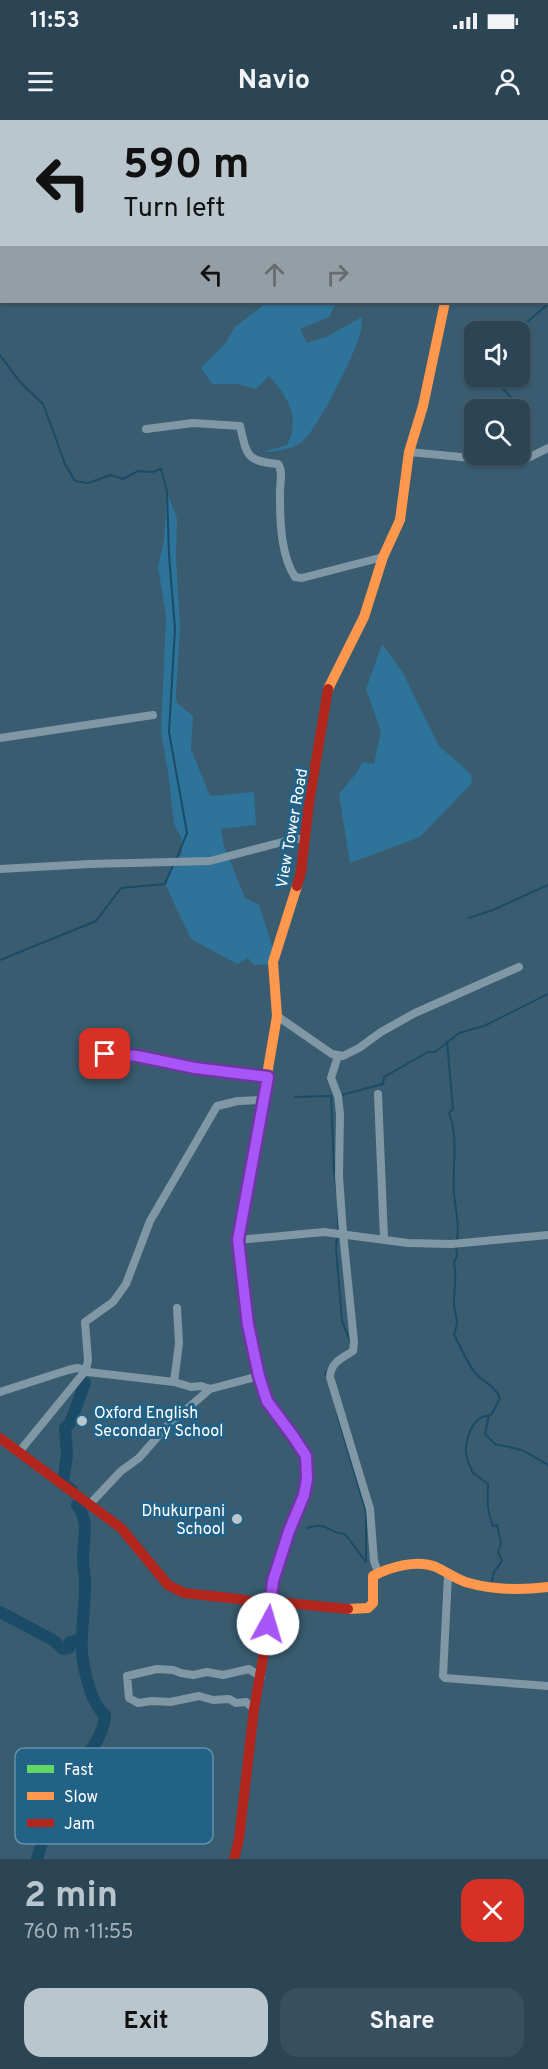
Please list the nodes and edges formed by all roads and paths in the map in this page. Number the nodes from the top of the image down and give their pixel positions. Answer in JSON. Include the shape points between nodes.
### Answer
{"nodes":[{"id":1,"x":445,"y":303,"type":"edge"},
{"id":2,"x":146,"y":429,"type":"dead end"},
{"id":3,"x":548,"y":448,"type":"edge"},
{"id":4,"x":409,"y":452,"type":"junction"},
{"id":5,"x":383,"y":556,"type":"junction"},
{"id":6,"x":153,"y":715,"type":"dead end"},
{"id":7,"x":0,"y":738,"type":"edge"},
{"id":8,"x":304,"y":839,"type":"junction"},
{"id":9,"x":0,"y":869,"type":"edge"},
{"id":10,"x":519,"y":967,"type":"dead end"},
{"id":11,"x":277,"y":1016,"type":"junction"},
{"id":12,"x":88,"y":1052,"type":"dead end"},
{"id":13,"x":338,"y":1056,"type":"junction"},
{"id":14,"x":268,"y":1077,"type":"junction"},
{"id":15,"x":378,"y":1094,"type":"dead end"},
{"id":16,"x":263,"y":1100,"type":"junction"},
{"id":17,"x":343,"y":1233,"type":"junction"},
{"id":18,"x":548,"y":1235,"type":"edge"},
{"id":19,"x":384,"y":1239,"type":"junction"},
{"id":20,"x":238,"y":1240,"type":"junction"},
{"id":21,"x":177,"y":1308,"type":"dead end"},
{"id":22,"x":86,"y":1370,"type":"junction"},
{"id":23,"x":259,"y":1376,"type":"junction"},
{"id":24,"x":174,"y":1382,"type":"junction"},
{"id":25,"x":210,"y":1389,"type":"junction"},
{"id":26,"x":0,"y":1392,"type":"edge"},
{"id":27,"x":0,"y":1438,"type":"edge"},
{"id":28,"x":19,"y":1452,"type":"junction"},
{"id":29,"x":89,"y":1505,"type":"junction"},
{"id":30,"x":378,"y":1572,"type":"junction"},
{"id":31,"x":448,"y":1575,"type":"junction"},
{"id":32,"x":548,"y":1587,"type":"edge"},
{"id":33,"x":270,"y":1605,"type":"junction"},
{"id":34,"x":261,"y":1677,"type":"junction"},
{"id":35,"x":548,"y":1686,"type":"edge"},
{"id":36,"x":254,"y":1709,"type":"junction"},
{"id":37,"x":234,"y":1859,"type":"edge"}],
"edges":[{"from":1,"to":4,"type":"street","name":"View Tower Road"},
{"from":2,"to":5,"type":"street","via":[[193,423],[240,426],[250,457],[280,467],[285,552],[295,577]]},
{"from":3,"to":4,"type":"street","via":[[512,462]]},
{"from":4,"to":5,"type":"street","name":"View Tower Road","via":[[400,520]]},
{"from":5,"to":8,"type":"street","name":"View Tower Road","via":[[364,617],[327,692]]},
{"from":6,"to":7,"type":"street"},
{"from":8,"to":9,"type":"street","via":[[210,861]]},
{"from":8,"to":11,"type":"street","name":"View Tower Road","via":[[301,872],[273,962]]},
{"from":10,"to":13,"type":"street","via":[[415,1012],[359,1048]]},
{"from":11,"to":13,"type":"street"},
{"from":11,"to":14,"type":"street","name":"View Tower Road"},
{"from":12,"to":14,"type":"street"},
{"from":13,"to":17,"type":"street","via":[[331,1078],[340,1114]]},
{"from":14,"to":16,"type":"street","name":"View Tower Road"},
{"from":15,"to":19,"type":"street"},
{"from":16,"to":20,"type":"street","name":"View Tower Road"},
{"from":16,"to":22,"type":"street","via":[[218,1106],[150,1221],[126,1284],[113,1302],[85,1322]]},
{"from":17,"to":19,"type":"street"},
{"from":17,"to":20,"type":"street"},
{"from":17,"to":30,"type":"street","via":[[354,1342],[353,1351],[331,1368],[330,1377],[370,1509]]},
{"from":18,"to":19,"type":"street","via":[[452,1244]]},
{"from":20,"to":23,"type":"street","name":"View Tower Road","via":[[248,1325]]},
{"from":21,"to":24,"type":"street","via":[[179,1344]]},
{"from":22,"to":24,"type":"street"},
{"from":22,"to":26,"type":"street","via":[[77,1368]]},
{"from":22,"to":28,"type":"street"},
{"from":23,"to":25,"type":"street"},
{"from":23,"to":33,"type":"street","name":"View Tower Road","via":[[267,1401],[306,1456],[304,1495],[273,1581]]},
{"from":24,"to":25,"type":"street"},
{"from":25,"to":29,"type":"street","via":[[166,1427]]},
{"from":27,"to":28,"type":"street"},
{"from":28,"to":29,"type":"street"},
{"from":29,"to":33,"type":"street","via":[[121,1528],[168,1585],[184,1593]]},
{"from":30,"to":31,"type":"street","via":[[426,1564]]},
{"from":30,"to":33,"type":"street","via":[[373,1576],[372,1603],[368,1608]]},
{"from":31,"to":32,"type":"street","via":[[471,1584]]},
{"from":31,"to":35,"type":"street","via":[[443,1676]]},
{"from":33,"to":34,"type":"street","name":"View Tower Road"},
{"from":34,"to":36,"type":"street","name":"View Tower Road"},
{"from":34,"to":36,"type":"street","via":[[249,1669],[223,1675],[193,1675],[157,1669],[127,1676],[129,1698],[138,1703],[199,1696],[246,1702]]},
{"from":36,"to":37,"type":"street","name":"View Tower Road"}]}
